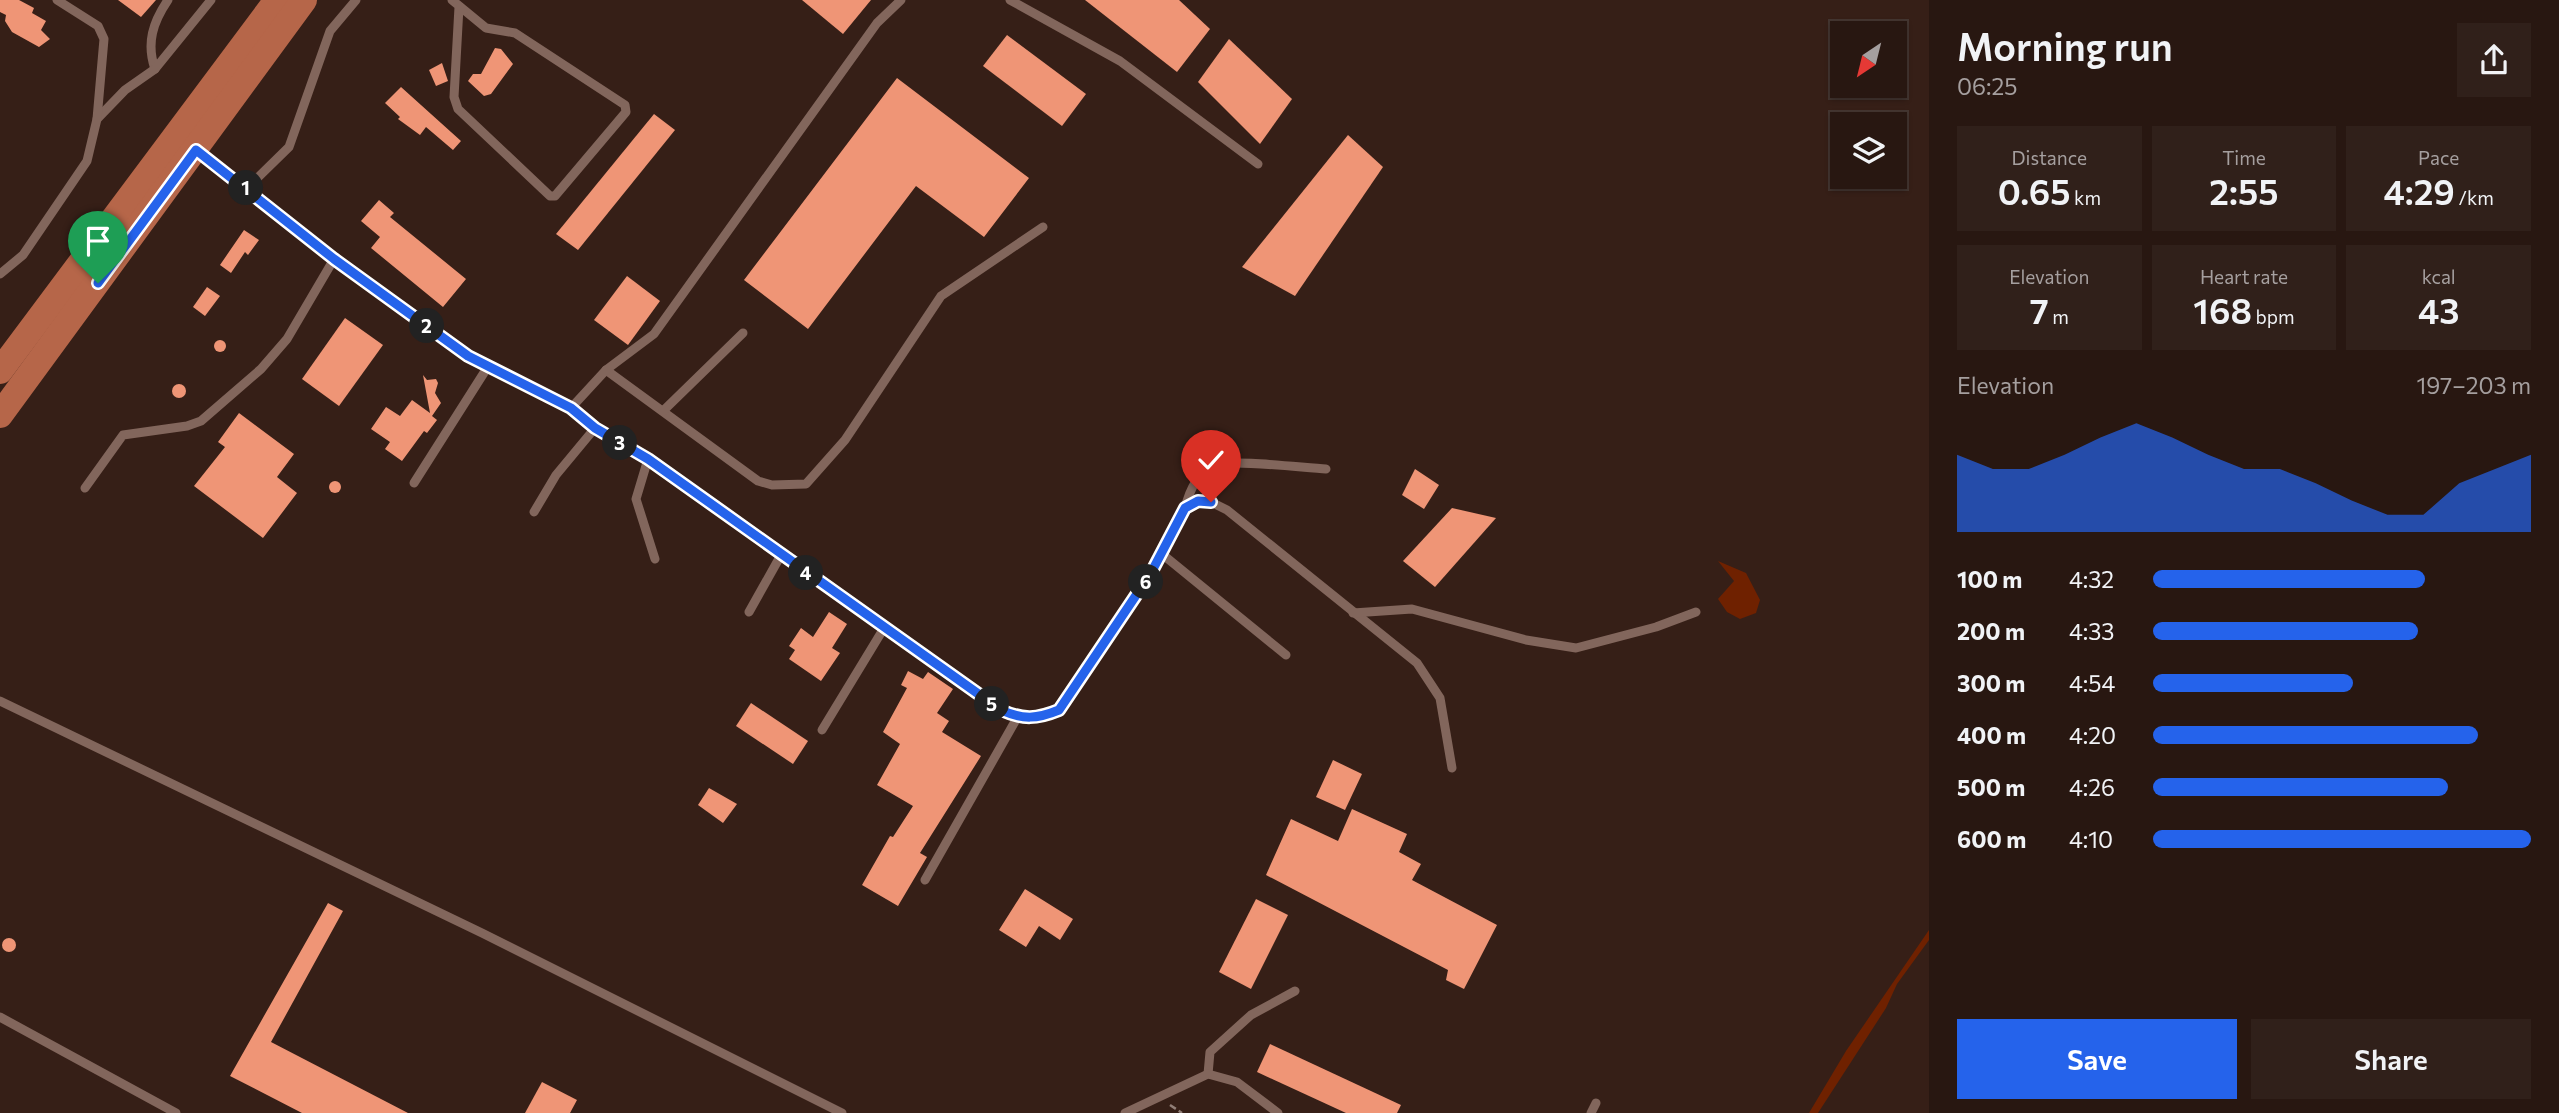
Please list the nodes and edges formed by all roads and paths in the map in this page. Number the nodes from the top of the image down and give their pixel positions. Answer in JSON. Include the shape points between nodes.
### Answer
{"nodes":[{"id":1,"x":57,"y":0,"type":"edge"},
{"id":2,"x":169,"y":0,"type":"edge"},
{"id":3,"x":211,"y":0,"type":"edge"},
{"id":4,"x":277,"y":0,"type":"edge"},
{"id":5,"x":304,"y":0,"type":"edge"},
{"id":6,"x":356,"y":0,"type":"edge"},
{"id":7,"x":901,"y":0,"type":"edge"},
{"id":8,"x":1010,"y":0,"type":"edge"},
{"id":9,"x":456,"y":3,"type":"edge"},
{"id":10,"x":155,"y":69,"type":"junction"},
{"id":11,"x":97,"y":119,"type":"junction"},
{"id":12,"x":187,"y":143,"type":"junction"},
{"id":13,"x":1258,"y":164,"type":"dead end"},
{"id":14,"x":247,"y":188,"type":"junction"},
{"id":15,"x":1043,"y":228,"type":"dead end"},
{"id":16,"x":334,"y":259,"type":"junction"},
{"id":17,"x":0,"y":274,"type":"edge"},
{"id":18,"x":743,"y":333,"type":"dead end"},
{"id":19,"x":487,"y":368,"type":"junction"},
{"id":20,"x":606,"y":370,"type":"junction"},
{"id":21,"x":0,"y":371,"type":"edge"},
{"id":22,"x":571,"y":408,"type":"junction"},
{"id":23,"x":663,"y":411,"type":"junction"},
{"id":24,"x":0,"y":415,"type":"edge"},
{"id":25,"x":595,"y":428,"type":"junction"},
{"id":26,"x":648,"y":459,"type":"junction"},
{"id":27,"x":1326,"y":469,"type":"dead end"},
{"id":28,"x":414,"y":483,"type":"dead end"},
{"id":29,"x":85,"y":488,"type":"dead end"},
{"id":30,"x":1185,"y":508,"type":"junction"},
{"id":31,"x":534,"y":512,"type":"dead end"},
{"id":32,"x":1162,"y":554,"type":"junction"},
{"id":33,"x":781,"y":555,"type":"junction"},
{"id":34,"x":655,"y":559,"type":"dead end"},
{"id":35,"x":749,"y":611,"type":"dead end"},
{"id":36,"x":1353,"y":612,"type":"junction"},
{"id":37,"x":1696,"y":612,"type":"dead end"},
{"id":38,"x":884,"y":628,"type":"junction"},
{"id":39,"x":1286,"y":655,"type":"dead end"},
{"id":40,"x":0,"y":701,"type":"edge"},
{"id":41,"x":1017,"y":718,"type":"junction"},
{"id":42,"x":822,"y":730,"type":"dead end"},
{"id":43,"x":1452,"y":768,"type":"dead end"},
{"id":44,"x":925,"y":880,"type":"dead end"},
{"id":45,"x":1295,"y":991,"type":"dead end"},
{"id":46,"x":0,"y":1017,"type":"edge"},
{"id":47,"x":1208,"y":1074,"type":"junction"},
{"id":48,"x":1596,"y":1103,"type":"dead end"},
{"id":49,"x":176,"y":1113,"type":"edge"},
{"id":50,"x":842,"y":1113,"type":"edge"},
{"id":51,"x":1125,"y":1113,"type":"edge"},
{"id":52,"x":1278,"y":1113,"type":"edge"},
{"id":53,"x":1591,"y":1113,"type":"edge"}],
"edges":[{"from":1,"to":11,"type":"lane","via":[[98,26],[104,39]]},
{"from":2,"to":10,"type":"lane","via":[[152,35],[150,54]]},
{"from":3,"to":10,"type":"lane"},
{"from":4,"to":12,"type":"main road"},
{"from":5,"to":12,"type":"main road"},
{"from":6,"to":14,"type":"lane","via":[[330,31],[289,147]]},
{"from":7,"to":20,"type":"lane","via":[[877,23],[654,334]]},
{"from":8,"to":13,"type":"lane","via":[[1120,61]]},
{"from":9,"to":9,"type":"lane","via":[[486,28],[514,33],[625,105],[625,112],[555,196],[458,109],[454,97]]},
{"from":10,"to":11,"type":"lane","via":[[125,90]]},
{"from":11,"to":17,"type":"lane","via":[[87,161],[23,255]]},
{"from":12,"to":14,"type":"lane"},
{"from":12,"to":21,"type":"main road"},
{"from":12,"to":24,"type":"main road"},
{"from":14,"to":16,"type":"lane"},
{"from":15,"to":23,"type":"lane","via":[[941,296],[845,440],[806,484],[758,481]]},
{"from":16,"to":19,"type":"lane"},
{"from":16,"to":29,"type":"lane","via":[[287,339],[261,369],[201,421],[123,435]]},
{"from":18,"to":23,"type":"lane"},
{"from":19,"to":22,"type":"lane"},
{"from":19,"to":28,"type":"lane"},
{"from":20,"to":22,"type":"lane"},
{"from":20,"to":23,"type":"lane"},
{"from":22,"to":25,"type":"lane"},
{"from":25,"to":26,"type":"lane"},
{"from":25,"to":31,"type":"lane","via":[[556,475]]},
{"from":26,"to":33,"type":"lane"},
{"from":26,"to":34,"type":"lane","via":[[636,499]]},
{"from":27,"to":30,"type":"lane","via":[[1218,464],[1200,475],[1189,490]]},
{"from":30,"to":32,"type":"lane"},
{"from":30,"to":36,"type":"lane","via":[[1198,501],[1227,509]]},
{"from":32,"to":39,"type":"lane"},
{"from":32,"to":41,"type":"lane","via":[[1059,710],[1038,718]]},
{"from":33,"to":35,"type":"lane"},
{"from":33,"to":38,"type":"lane"},
{"from":36,"to":37,"type":"lane","via":[[1412,608],[1526,640],[1576,648]]},
{"from":36,"to":43,"type":"lane","via":[[1417,663],[1440,698]]},
{"from":38,"to":41,"type":"lane"},
{"from":38,"to":42,"type":"lane"},
{"from":40,"to":50,"type":"lane"},
{"from":41,"to":44,"type":"lane"},
{"from":45,"to":47,"type":"lane","via":[[1251,1015],[1210,1052]]},
{"from":46,"to":49,"type":"lane"},
{"from":47,"to":51,"type":"lane"},
{"from":47,"to":52,"type":"lane","via":[[1237,1082]]},
{"from":48,"to":53,"type":"lane"}]}
